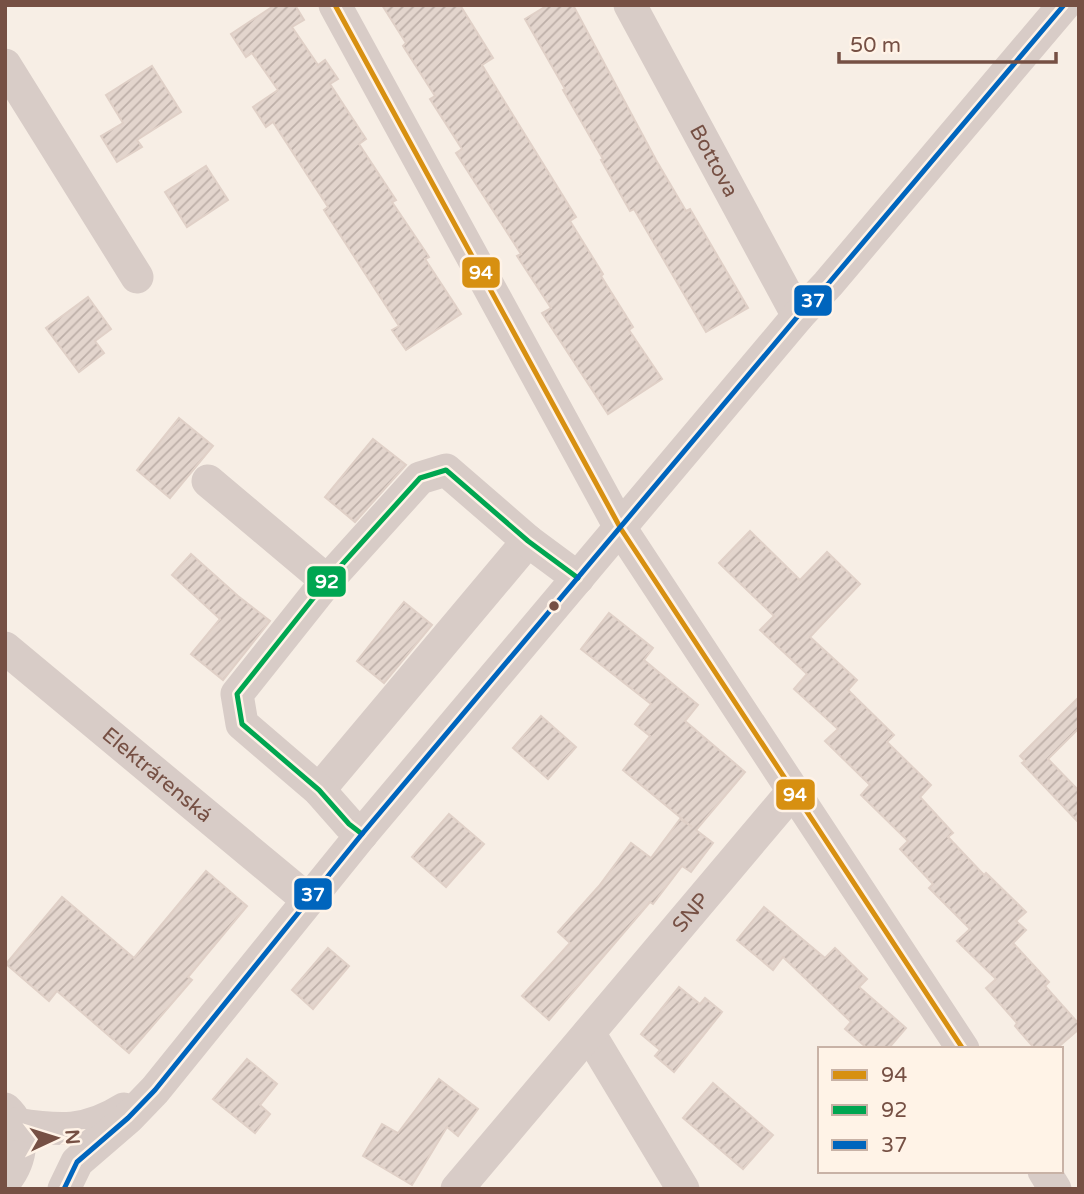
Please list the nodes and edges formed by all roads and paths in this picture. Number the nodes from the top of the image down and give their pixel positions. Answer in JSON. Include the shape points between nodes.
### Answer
{"nodes":[{"id":1,"x":335,"y":5,"type":"edge"},
{"id":2,"x":630,"y":5,"type":"edge"},
{"id":3,"x":1064,"y":5,"type":"edge"},
{"id":4,"x":5,"y":65,"type":"edge"},
{"id":5,"x":137,"y":277,"type":"dead end"},
{"id":6,"x":798,"y":316,"type":"junction"},
{"id":7,"x":208,"y":481,"type":"dead end"},
{"id":8,"x":621,"y":529,"type":"junction"},
{"id":9,"x":528,"y":541,"type":"junction"},
{"id":10,"x":578,"y":579,"type":"junction"},
{"id":11,"x":327,"y":581,"type":"junction"},
{"id":12,"x":5,"y":648,"type":"edge"},
{"id":13,"x":319,"y":790,"type":"junction"},
{"id":14,"x":793,"y":791,"type":"junction"},
{"id":15,"x":362,"y":834,"type":"junction"},
{"id":16,"x":308,"y":900,"type":"junction"},
{"id":17,"x":589,"y":1033,"type":"junction"},
{"id":18,"x":962,"y":1047,"type":"edge"},
{"id":19,"x":155,"y":1090,"type":"junction"},
{"id":20,"x":11,"y":1116,"type":"edge"},
{"id":21,"x":1045,"y":1173,"type":"edge"},
{"id":22,"x":17,"y":1175,"type":"edge"},
{"id":23,"x":70,"y":1175,"type":"edge"},
{"id":24,"x":457,"y":1189,"type":"edge"},
{"id":25,"x":683,"y":1189,"type":"edge"},
{"id":26,"x":1055,"y":1189,"type":"edge"}],
"edges":[{"from":1,"to":8,"type":"street"},
{"from":2,"to":6,"type":"street","name":"Bottova"},
{"from":3,"to":6,"type":"street"},
{"from":4,"to":5,"type":"street"},
{"from":6,"to":8,"type":"street"},
{"from":7,"to":11,"type":"street"},
{"from":8,"to":10,"type":"street"},
{"from":8,"to":14,"type":"street"},
{"from":9,"to":10,"type":"street"},
{"from":9,"to":11,"type":"street","via":[[446,470],[420,478]]},
{"from":9,"to":13,"type":"street"},
{"from":10,"to":15,"type":"street"},
{"from":11,"to":13,"type":"street","via":[[237,694],[242,724]]},
{"from":12,"to":16,"type":"street","name":"Elektrárenská"},
{"from":13,"to":15,"type":"street"},
{"from":14,"to":17,"type":"street","name":"SNP"},
{"from":14,"to":18,"type":"street"},
{"from":15,"to":16,"type":"street"},
{"from":16,"to":19,"type":"street"},
{"from":17,"to":24,"type":"street","name":"SNP"},
{"from":17,"to":25,"type":"street"},
{"from":19,"to":20,"type":"street","via":[[103,1122],[77,1129],[51,1130]]},
{"from":19,"to":23,"type":"street"},
{"from":20,"to":22,"type":"street","via":[[20,1139]]},
{"from":21,"to":26,"type":"street"},
{"from":22,"to":23,"type":"street"}]}
